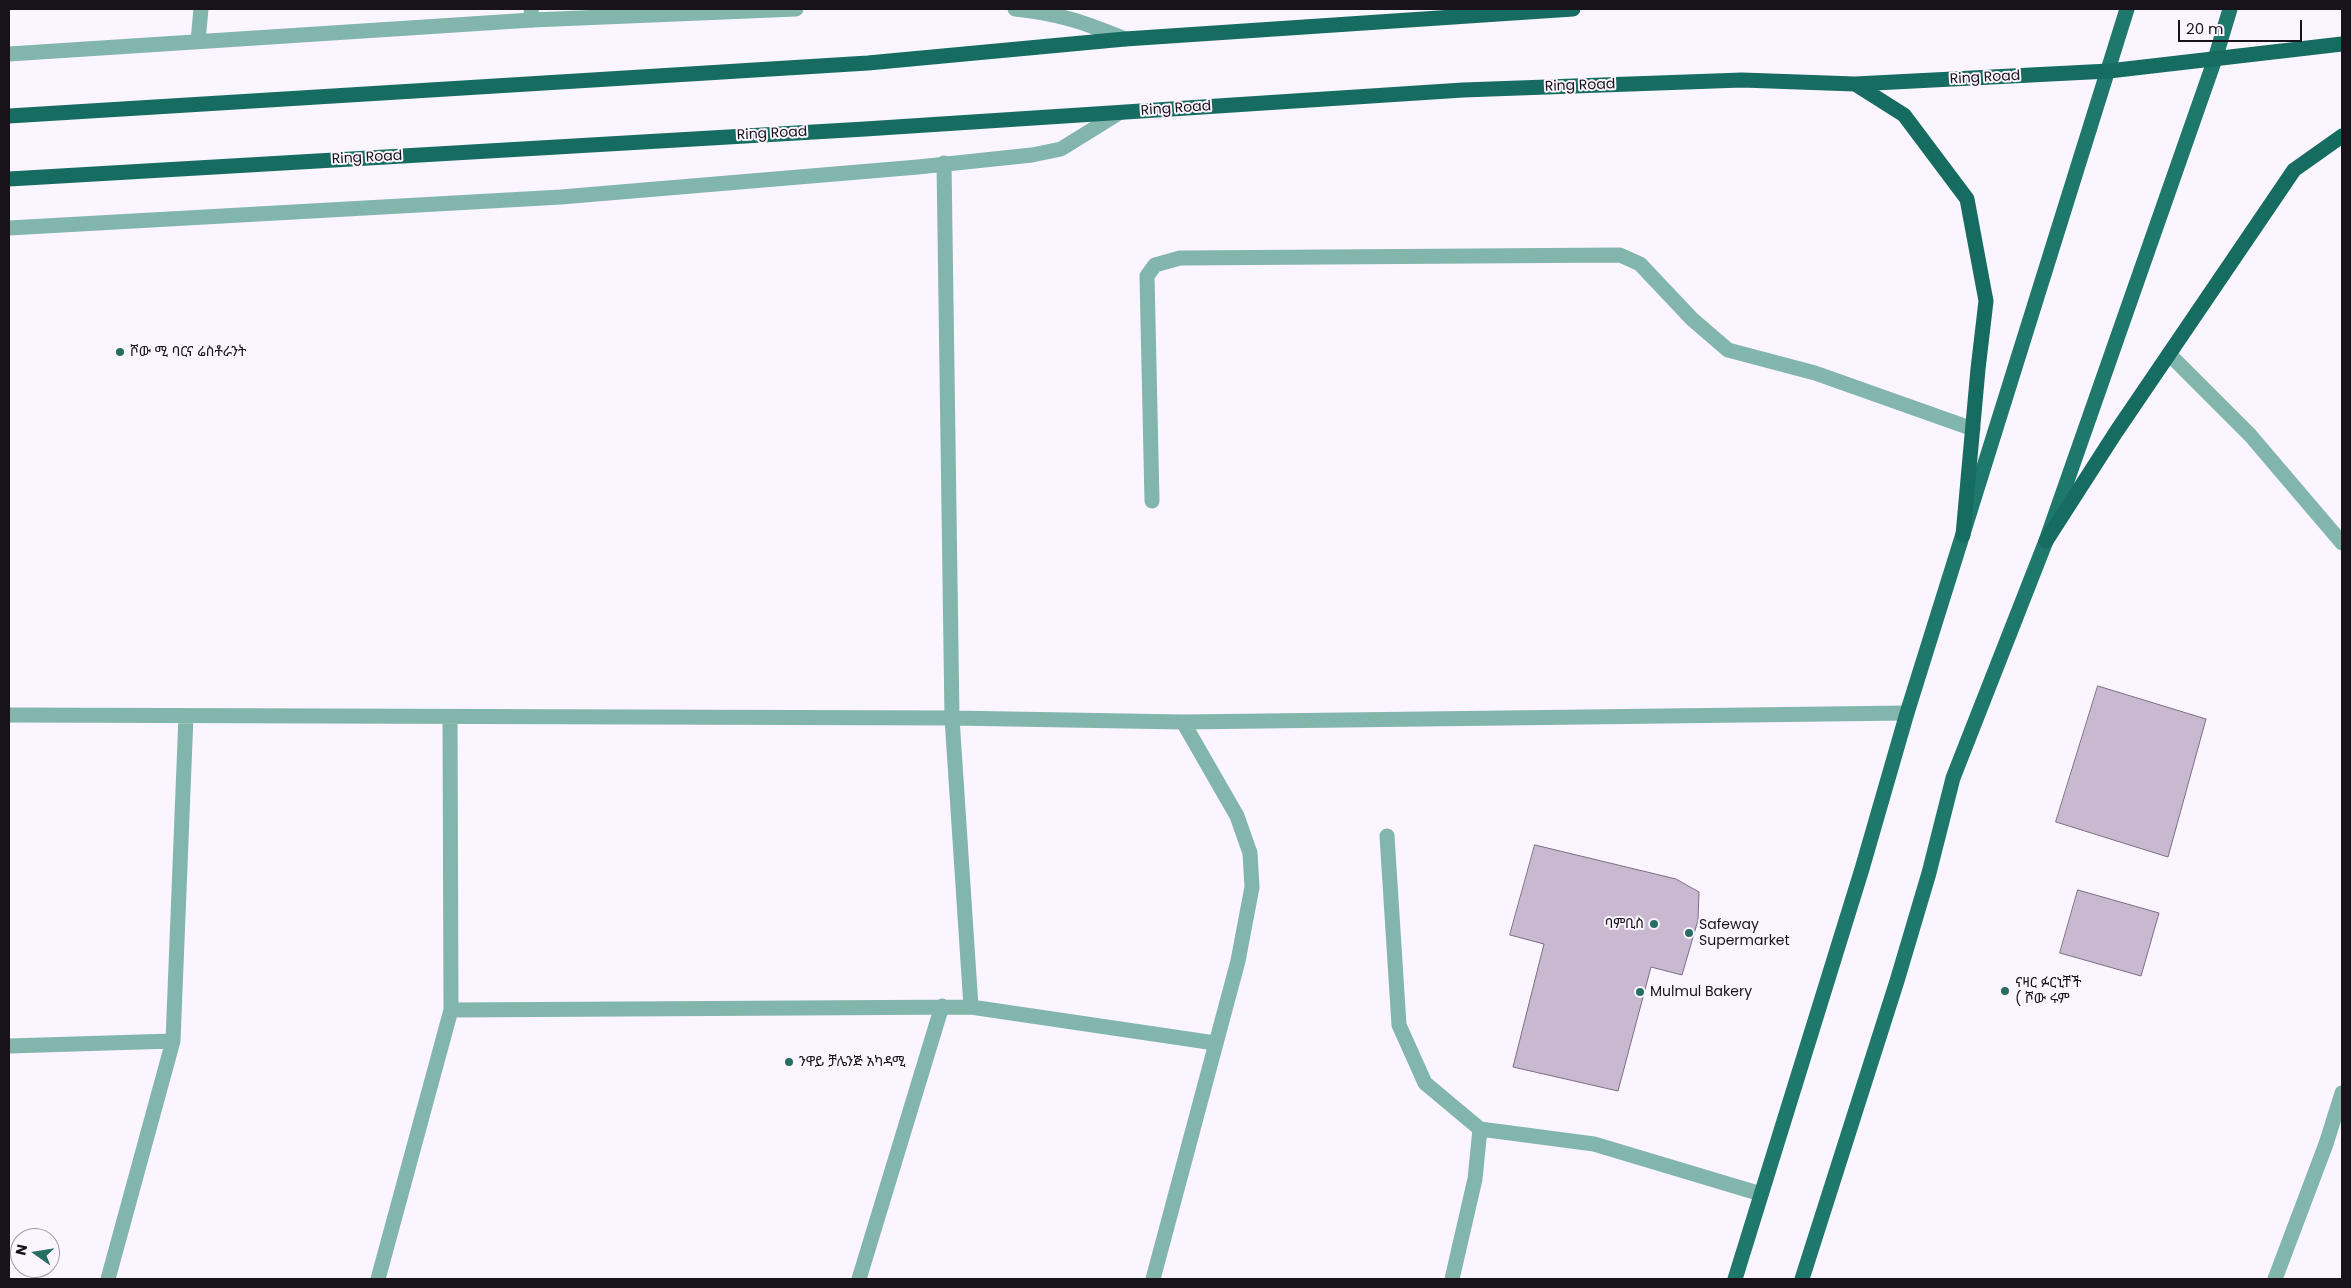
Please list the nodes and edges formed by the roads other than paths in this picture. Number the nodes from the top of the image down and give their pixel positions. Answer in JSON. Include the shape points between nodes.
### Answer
{"nodes":[{"id":1,"x":201,"y":9,"type":"edge"},
{"id":2,"x":796,"y":9,"type":"edge"},
{"id":3,"x":1015,"y":9,"type":"edge"},
{"id":4,"x":1573,"y":9,"type":"edge"},
{"id":5,"x":2127,"y":9,"type":"edge"},
{"id":6,"x":2230,"y":9,"type":"edge"},
{"id":7,"x":733,"y":10,"type":"edge"},
{"id":8,"x":532,"y":14,"type":"edge"},
{"id":9,"x":1125,"y":39,"type":"junction"},
{"id":10,"x":198,"y":41,"type":"junction"},
{"id":11,"x":2342,"y":44,"type":"edge"},
{"id":12,"x":9,"y":54,"type":"edge"},
{"id":13,"x":2215,"y":59,"type":"junction"},
{"id":14,"x":2109,"y":71,"type":"junction"},
{"id":15,"x":1856,"y":84,"type":"junction"},
{"id":16,"x":1120,"y":113,"type":"junction"},
{"id":17,"x":9,"y":116,"type":"edge"},
{"id":18,"x":2342,"y":136,"type":"edge"},
{"id":19,"x":944,"y":163,"type":"junction"},
{"id":20,"x":9,"y":179,"type":"edge"},
{"id":21,"x":9,"y":228,"type":"edge"},
{"id":22,"x":2169,"y":354,"type":"junction"},
{"id":23,"x":1973,"y":429,"type":"junction"},
{"id":24,"x":1152,"y":501,"type":"dead end"},
{"id":25,"x":1963,"y":535,"type":"junction"},
{"id":26,"x":2046,"y":541,"type":"junction"},
{"id":27,"x":2342,"y":543,"type":"edge"},
{"id":28,"x":1907,"y":713,"type":"junction"},
{"id":29,"x":9,"y":715,"type":"edge"},
{"id":30,"x":186,"y":716,"type":"junction"},
{"id":31,"x":450,"y":717,"type":"junction"},
{"id":32,"x":952,"y":718,"type":"junction"},
{"id":33,"x":1183,"y":722,"type":"junction"},
{"id":34,"x":1387,"y":836,"type":"dead end"},
{"id":35,"x":942,"y":1006,"type":"junction"},
{"id":36,"x":971,"y":1007,"type":"junction"},
{"id":37,"x":451,"y":1010,"type":"junction"},
{"id":38,"x":173,"y":1041,"type":"junction"},
{"id":39,"x":1215,"y":1043,"type":"junction"},
{"id":40,"x":9,"y":1046,"type":"edge"},
{"id":41,"x":2342,"y":1093,"type":"edge"},
{"id":42,"x":1480,"y":1129,"type":"junction"},
{"id":43,"x":1761,"y":1194,"type":"junction"},
{"id":44,"x":108,"y":1279,"type":"edge"},
{"id":45,"x":378,"y":1279,"type":"edge"},
{"id":46,"x":858,"y":1279,"type":"edge"},
{"id":47,"x":1153,"y":1279,"type":"edge"},
{"id":48,"x":1452,"y":1279,"type":"edge"},
{"id":49,"x":1735,"y":1279,"type":"edge"},
{"id":50,"x":1802,"y":1279,"type":"edge"},
{"id":51,"x":2274,"y":1279,"type":"edge"}],
"edges":[{"from":1,"to":10,"type":"street"},
{"from":2,"to":7,"type":"street"},
{"from":3,"to":9,"type":"street","via":[[1076,20]]},
{"from":4,"to":9,"type":"highway"},
{"from":5,"to":14,"type":"main road"},
{"from":6,"to":13,"type":"main road"},
{"from":7,"to":8,"type":"street"},
{"from":8,"to":10,"type":"street"},
{"from":9,"to":17,"type":"highway","via":[[868,63]]},
{"from":10,"to":12,"type":"street"},
{"from":11,"to":13,"type":"highway","name":"Ring Road"},
{"from":13,"to":14,"type":"highway","name":"Ring Road"},
{"from":13,"to":26,"type":"main road"},
{"from":14,"to":15,"type":"highway","name":"Ring Road"},
{"from":14,"to":25,"type":"main road"},
{"from":15,"to":16,"type":"highway","name":"Ring Road","via":[[1742,80],[1530,88]]},
{"from":15,"to":23,"type":"highway","via":[[1904,115],[1967,199],[1986,302]]},
{"from":16,"to":19,"type":"street","via":[[1061,149],[1032,155]]},
{"from":16,"to":20,"type":"highway","name":"Ring Road"},
{"from":18,"to":22,"type":"highway","via":[[2294,170]]},
{"from":19,"to":21,"type":"street","via":[[561,197]]},
{"from":19,"to":32,"type":"street"},
{"from":22,"to":26,"type":"highway"},
{"from":22,"to":27,"type":"street","via":[[2250,435]]},
{"from":23,"to":24,"type":"street","via":[[1815,373],[1728,350],[1692,319],[1640,264],[1620,255],[1180,258],[1155,265],[1147,276]]},
{"from":23,"to":25,"type":"highway"},
{"from":25,"to":28,"type":"main road"},
{"from":26,"to":50,"type":"main road","via":[[1953,778],[1897,981]]},
{"from":28,"to":33,"type":"street"},
{"from":28,"to":43,"type":"main road"},
{"from":29,"to":30,"type":"street"},
{"from":30,"to":31,"type":"street"},
{"from":30,"to":38,"type":"street"},
{"from":31,"to":32,"type":"street"},
{"from":31,"to":37,"type":"street"},
{"from":32,"to":33,"type":"street"},
{"from":32,"to":36,"type":"street"},
{"from":33,"to":39,"type":"street","via":[[1237,816],[1250,852],[1252,887],[1238,961]]},
{"from":34,"to":42,"type":"street","via":[[1399,1026],[1425,1083]]},
{"from":35,"to":36,"type":"street"},
{"from":35,"to":37,"type":"street"},
{"from":35,"to":46,"type":"street"},
{"from":36,"to":39,"type":"street"},
{"from":37,"to":45,"type":"street"},
{"from":38,"to":40,"type":"street"},
{"from":38,"to":44,"type":"street"},
{"from":39,"to":47,"type":"street"},
{"from":41,"to":51,"type":"street"},
{"from":42,"to":43,"type":"street","via":[[1594,1144]]},
{"from":42,"to":48,"type":"street","via":[[1474,1179]]},
{"from":43,"to":49,"type":"main road"}]}
